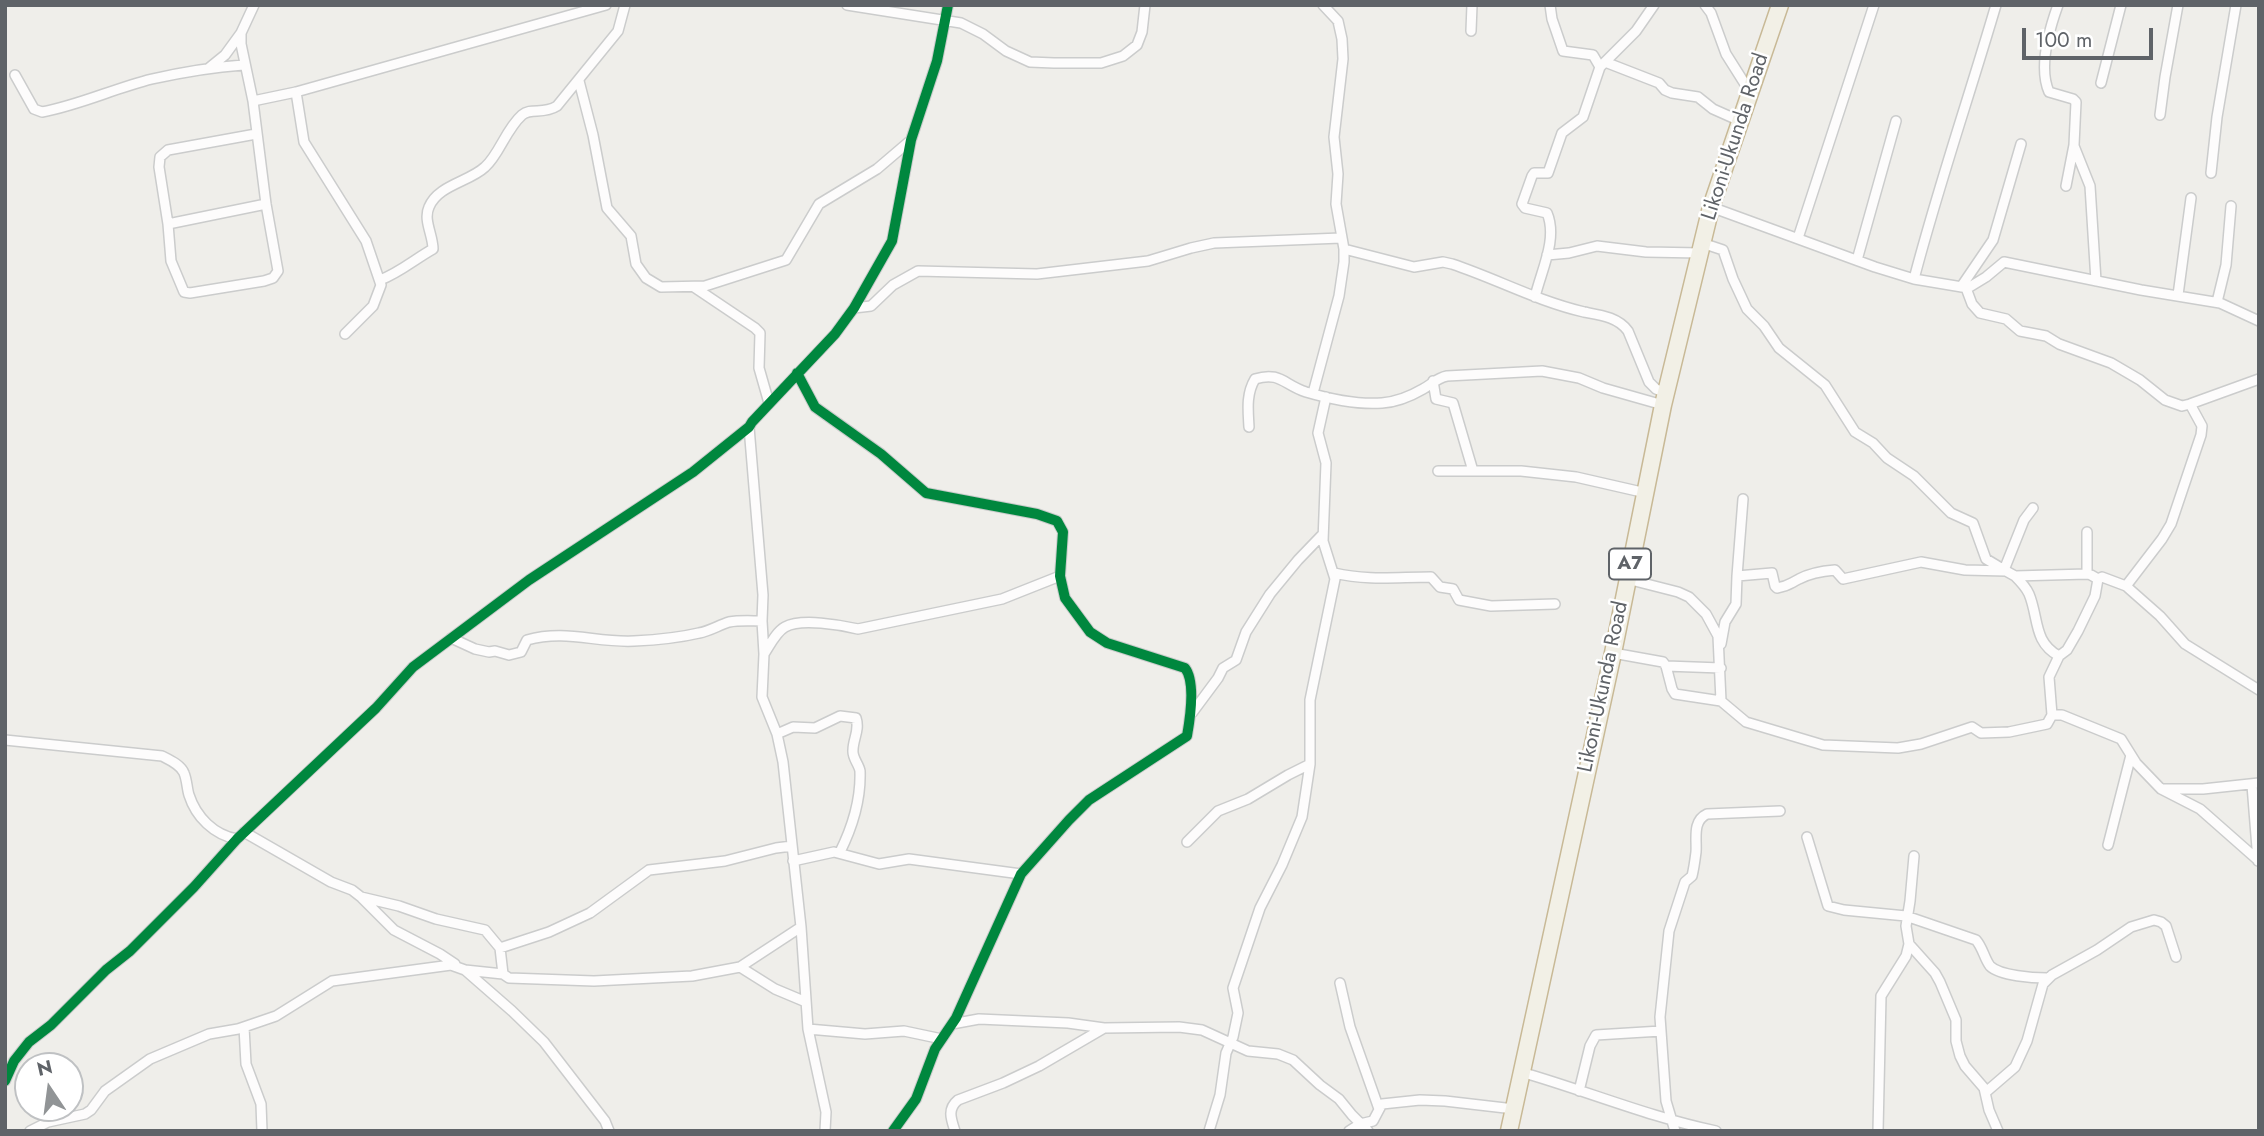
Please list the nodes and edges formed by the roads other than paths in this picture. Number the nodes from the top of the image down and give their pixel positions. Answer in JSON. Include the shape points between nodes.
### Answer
{"nodes":[{"id":1,"x":254,"y":5,"type":"edge"},
{"id":2,"x":606,"y":5,"type":"edge"},
{"id":3,"x":625,"y":5,"type":"edge"},
{"id":4,"x":847,"y":5,"type":"edge"},
{"id":5,"x":948,"y":5,"type":"edge"},
{"id":6,"x":1145,"y":5,"type":"edge"},
{"id":7,"x":1323,"y":5,"type":"edge"},
{"id":8,"x":1472,"y":5,"type":"edge"},
{"id":9,"x":1550,"y":5,"type":"edge"},
{"id":10,"x":1654,"y":5,"type":"edge"},
{"id":11,"x":1705,"y":5,"type":"edge"},
{"id":12,"x":1780,"y":5,"type":"edge"},
{"id":13,"x":1874,"y":5,"type":"edge"},
{"id":14,"x":1996,"y":5,"type":"edge"},
{"id":15,"x":2058,"y":5,"type":"edge"},
{"id":16,"x":2121,"y":5,"type":"edge"},
{"id":17,"x":2178,"y":5,"type":"edge"},
{"id":18,"x":2236,"y":5,"type":"edge"},
{"id":19,"x":946,"y":19,"type":"junction"},
{"id":20,"x":1471,"y":31,"type":"dead end"},
{"id":21,"x":241,"y":33,"type":"junction"},
{"id":22,"x":1603,"y":64,"type":"junction"},
{"id":23,"x":243,"y":65,"type":"junction"},
{"id":24,"x":207,"y":70,"type":"junction"},
{"id":25,"x":15,"y":75,"type":"dead end"},
{"id":26,"x":579,"y":81,"type":"junction"},
{"id":27,"x":2101,"y":83,"type":"dead end"},
{"id":28,"x":296,"y":92,"type":"junction"},
{"id":29,"x":1751,"y":94,"type":"junction"},
{"id":30,"x":253,"y":101,"type":"junction"},
{"id":31,"x":2160,"y":115,"type":"dead end"},
{"id":32,"x":1740,"y":121,"type":"junction"},
{"id":33,"x":1896,"y":121,"type":"dead end"},
{"id":34,"x":256,"y":134,"type":"junction"},
{"id":35,"x":911,"y":140,"type":"junction"},
{"id":36,"x":2021,"y":144,"type":"dead end"},
{"id":37,"x":2074,"y":145,"type":"junction"},
{"id":38,"x":2210,"y":173,"type":"dead end"},
{"id":39,"x":2066,"y":186,"type":"dead end"},
{"id":40,"x":2191,"y":198,"type":"dead end"},
{"id":41,"x":266,"y":204,"type":"junction"},
{"id":42,"x":2231,"y":206,"type":"dead end"},
{"id":43,"x":1711,"y":207,"type":"junction"},
{"id":44,"x":169,"y":225,"type":"junction"},
{"id":45,"x":1341,"y":238,"type":"junction"},
{"id":46,"x":1798,"y":238,"type":"junction"},
{"id":47,"x":1344,"y":248,"type":"junction"},
{"id":48,"x":1701,"y":248,"type":"junction"},
{"id":49,"x":1547,"y":254,"type":"junction"},
{"id":50,"x":1857,"y":260,"type":"junction"},
{"id":51,"x":1914,"y":279,"type":"junction"},
{"id":52,"x":380,"y":280,"type":"junction"},
{"id":53,"x":2095,"y":281,"type":"junction"},
{"id":54,"x":694,"y":288,"type":"junction"},
{"id":55,"x":1964,"y":288,"type":"junction"},
{"id":56,"x":2178,"y":295,"type":"junction"},
{"id":57,"x":1535,"y":297,"type":"junction"},
{"id":58,"x":2217,"y":302,"type":"junction"},
{"id":59,"x":854,"y":308,"type":"junction"},
{"id":60,"x":2259,"y":321,"type":"edge"},
{"id":61,"x":345,"y":334,"type":"dead end"},
{"id":62,"x":797,"y":373,"type":"junction"},
{"id":63,"x":2259,"y":379,"type":"edge"},
{"id":64,"x":1433,"y":381,"type":"junction"},
{"id":65,"x":1313,"y":393,"type":"junction"},
{"id":66,"x":1326,"y":397,"type":"junction"},
{"id":67,"x":1665,"y":399,"type":"junction"},
{"id":68,"x":769,"y":402,"type":"junction"},
{"id":69,"x":2190,"y":404,"type":"junction"},
{"id":70,"x":748,"y":427,"type":"junction"},
{"id":71,"x":1249,"y":427,"type":"dead end"},
{"id":72,"x":1438,"y":471,"type":"dead end"},
{"id":73,"x":1473,"y":471,"type":"junction"},
{"id":74,"x":1646,"y":493,"type":"junction"},
{"id":75,"x":1743,"y":499,"type":"dead end"},
{"id":76,"x":2033,"y":508,"type":"dead end"},
{"id":77,"x":2087,"y":532,"type":"dead end"},
{"id":78,"x":1323,"y":534,"type":"junction"},
{"id":79,"x":1334,"y":573,"type":"junction"},
{"id":80,"x":2009,"y":573,"type":"junction"},
{"id":81,"x":2087,"y":575,"type":"junction"},
{"id":82,"x":1060,"y":576,"type":"junction"},
{"id":83,"x":1737,"y":576,"type":"junction"},
{"id":84,"x":1627,"y":579,"type":"junction"},
{"id":85,"x":2098,"y":579,"type":"junction"},
{"id":86,"x":2126,"y":586,"type":"junction"},
{"id":87,"x":1555,"y":604,"type":"dead end"},
{"id":88,"x":762,"y":621,"type":"junction"},
{"id":89,"x":451,"y":638,"type":"junction"},
{"id":90,"x":1720,"y":649,"type":"junction"},
{"id":91,"x":1613,"y":653,"type":"junction"},
{"id":92,"x":764,"y":654,"type":"junction"},
{"id":93,"x":2059,"y":656,"type":"junction"},
{"id":94,"x":1666,"y":666,"type":"junction"},
{"id":95,"x":1721,"y":668,"type":"junction"},
{"id":96,"x":2259,"y":690,"type":"edge"},
{"id":97,"x":1721,"y":701,"type":"junction"},
{"id":98,"x":1191,"y":714,"type":"junction"},
{"id":99,"x":2052,"y":715,"type":"junction"},
{"id":100,"x":777,"y":734,"type":"junction"},
{"id":101,"x":5,"y":740,"type":"edge"},
{"id":102,"x":2132,"y":755,"type":"junction"},
{"id":103,"x":1310,"y":764,"type":"junction"},
{"id":104,"x":2256,"y":784,"type":"edge"},
{"id":105,"x":2161,"y":789,"type":"junction"},
{"id":106,"x":1780,"y":811,"type":"dead end"},
{"id":107,"x":240,"y":836,"type":"junction"},
{"id":108,"x":1807,"y":837,"type":"dead end"},
{"id":109,"x":1186,"y":842,"type":"dead end"},
{"id":110,"x":2108,"y":845,"type":"dead end"},
{"id":111,"x":792,"y":846,"type":"junction"},
{"id":112,"x":840,"y":852,"type":"junction"},
{"id":113,"x":1914,"y":856,"type":"dead end"},
{"id":114,"x":793,"y":861,"type":"junction"},
{"id":115,"x":2258,"y":861,"type":"edge"},
{"id":116,"x":1021,"y":874,"type":"junction"},
{"id":117,"x":361,"y":897,"type":"junction"},
{"id":118,"x":1906,"y":916,"type":"junction"},
{"id":119,"x":801,"y":927,"type":"junction"},
{"id":120,"x":1909,"y":944,"type":"junction"},
{"id":121,"x":500,"y":948,"type":"junction"},
{"id":122,"x":2176,"y":957,"type":"dead end"},
{"id":123,"x":740,"y":967,"type":"junction"},
{"id":124,"x":461,"y":968,"type":"junction"},
{"id":125,"x":503,"y":974,"type":"junction"},
{"id":126,"x":2047,"y":978,"type":"junction"},
{"id":127,"x":1339,"y":983,"type":"dead end"},
{"id":128,"x":806,"y":1002,"type":"junction"},
{"id":129,"x":952,"y":1024,"type":"junction"},
{"id":130,"x":244,"y":1027,"type":"junction"},
{"id":131,"x":1104,"y":1028,"type":"junction"},
{"id":132,"x":808,"y":1029,"type":"junction"},
{"id":133,"x":1661,"y":1031,"type":"junction"},
{"id":134,"x":942,"y":1039,"type":"junction"},
{"id":135,"x":1230,"y":1044,"type":"junction"},
{"id":136,"x":1521,"y":1072,"type":"junction"},
{"id":137,"x":5,"y":1081,"type":"edge"},
{"id":138,"x":1579,"y":1091,"type":"junction"},
{"id":139,"x":1986,"y":1092,"type":"junction"},
{"id":140,"x":1514,"y":1109,"type":"junction"},
{"id":141,"x":1379,"y":1110,"type":"junction"},
{"id":142,"x":1674,"y":1126,"type":"edge"},
{"id":143,"x":1364,"y":1127,"type":"edge"},
{"id":144,"x":30,"y":1131,"type":"edge"},
{"id":145,"x":262,"y":1131,"type":"edge"},
{"id":146,"x":609,"y":1131,"type":"edge"},
{"id":147,"x":825,"y":1131,"type":"edge"},
{"id":148,"x":893,"y":1131,"type":"edge"},
{"id":149,"x":954,"y":1131,"type":"edge"},
{"id":150,"x":1209,"y":1131,"type":"edge"},
{"id":151,"x":1349,"y":1131,"type":"edge"},
{"id":152,"x":1509,"y":1131,"type":"edge"},
{"id":153,"x":1716,"y":1131,"type":"edge"},
{"id":154,"x":1878,"y":1131,"type":"edge"},
{"id":155,"x":1998,"y":1131,"type":"edge"}],
"edges":[{"from":1,"to":21,"type":"street"},
{"from":2,"to":28,"type":"street"},
{"from":3,"to":26,"type":"street","via":[[618,31]]},
{"from":4,"to":19,"type":"street"},
{"from":5,"to":19,"type":"street"},
{"from":6,"to":19,"type":"street","via":[[1137,45],[1123,56],[1101,63],[1030,62],[975,29]]},
{"from":7,"to":45,"type":"street","via":[[1338,21],[1342,39],[1334,137]]},
{"from":8,"to":20,"type":"street"},
{"from":9,"to":22,"type":"street","via":[[1561,49],[1593,55]]},
{"from":10,"to":22,"type":"street"},
{"from":11,"to":29,"type":"street","via":[[1726,54]]},
{"from":12,"to":29,"type":"highway","name":"Likoni-Ukunda Road","number":"A7"},
{"from":13,"to":46,"type":"street"},
{"from":14,"to":51,"type":"street"},
{"from":15,"to":37,"type":"street","via":[[2044,72],[2049,92],[2076,102]]},
{"from":16,"to":27,"type":"street"},
{"from":17,"to":31,"type":"street"},
{"from":18,"to":38,"type":"street"},
{"from":19,"to":35,"type":"street"},
{"from":21,"to":23,"type":"street"},
{"from":21,"to":24,"type":"street"},
{"from":22,"to":32,"type":"street","via":[[1658,83],[1672,93],[1698,97]]},
{"from":22,"to":49,"type":"street","via":[[1583,117],[1562,133],[1548,173],[1533,173],[1522,201],[1525,208],[1547,213],[1551,239]]},
{"from":23,"to":24,"type":"street"},
{"from":23,"to":30,"type":"street"},
{"from":24,"to":25,"type":"street","via":[[153,79],[42,112],[30,104]]},
{"from":26,"to":52,"type":"street","via":[[553,109],[524,113],[488,165],[431,202],[427,213],[433,249]]},
{"from":26,"to":54,"type":"street","via":[[607,208],[631,236],[640,271],[661,288]]},
{"from":28,"to":30,"type":"street"},
{"from":28,"to":52,"type":"street","via":[[304,142],[366,241]]},
{"from":29,"to":32,"type":"highway","name":"Likoni-Ukunda Road","number":"A7"},
{"from":30,"to":34,"type":"street"},
{"from":32,"to":43,"type":"highway","name":"Likoni-Ukunda Road","number":"A7"},
{"from":33,"to":50,"type":"street"},
{"from":34,"to":41,"type":"street"},
{"from":34,"to":44,"type":"street","via":[[163,153],[159,167]]},
{"from":35,"to":54,"type":"street","via":[[877,169],[819,204],[786,260]]},
{"from":35,"to":59,"type":"street","via":[[892,241]]},
{"from":36,"to":55,"type":"street","via":[[1993,240]]},
{"from":37,"to":39,"type":"street"},
{"from":37,"to":53,"type":"street","via":[[2090,186]]},
{"from":40,"to":56,"type":"street"},
{"from":41,"to":44,"type":"street"},
{"from":41,"to":44,"type":"street","via":[[278,271],[264,281],[184,292],[171,261]]},
{"from":42,"to":58,"type":"street","via":[[2226,265]]},
{"from":43,"to":46,"type":"street"},
{"from":43,"to":48,"type":"highway","name":"Likoni-Ukunda Road","number":"A7"},
{"from":45,"to":47,"type":"street"},
{"from":45,"to":59,"type":"street","via":[[1214,243],[1148,261],[1037,274],[918,271],[893,285],[871,306]]},
{"from":46,"to":50,"type":"street"},
{"from":47,"to":57,"type":"street","via":[[1414,267],[1452,264]]},
{"from":47,"to":65,"type":"street","via":[[1339,296]]},
{"from":48,"to":49,"type":"street","via":[[1646,252],[1597,246]]},
{"from":48,"to":67,"type":"highway","name":"Likoni-Ukunda Road","number":"A7"},
{"from":48,"to":80,"type":"street","via":[[1723,250],[1747,309],[1779,348],[1825,385],[1855,432],[1914,476],[1951,513],[1973,523],[1986,559]]},
{"from":49,"to":57,"type":"street"},
{"from":50,"to":51,"type":"street"},
{"from":51,"to":55,"type":"street"},
{"from":52,"to":61,"type":"street","via":[[373,306]]},
{"from":53,"to":55,"type":"street","via":[[2004,262],[1986,278]]},
{"from":53,"to":56,"type":"street"},
{"from":54,"to":68,"type":"street","via":[[760,333],[759,368]]},
{"from":55,"to":69,"type":"street","via":[[1980,313],[2006,319],[2020,331],[2046,336],[2111,363],[2165,400]]},
{"from":56,"to":58,"type":"street"},
{"from":57,"to":67,"type":"street","via":[[1611,318],[1624,326],[1649,382]]},
{"from":58,"to":60,"type":"street"},
{"from":59,"to":62,"type":"street"},
{"from":62,"to":68,"type":"street"},
{"from":62,"to":82,"type":"street","via":[[816,407],[926,493],[1058,521],[1063,532]]},
{"from":63,"to":69,"type":"street"},
{"from":64,"to":66,"type":"street","via":[[1390,402]]},
{"from":64,"to":67,"type":"street","via":[[1447,376],[1542,371]]},
{"from":64,"to":73,"type":"street","via":[[1436,399],[1453,403]]},
{"from":65,"to":66,"type":"street"},
{"from":65,"to":71,"type":"street","via":[[1275,376],[1255,379],[1248,399]]},
{"from":66,"to":78,"type":"street","via":[[1318,433],[1325,463]]},
{"from":67,"to":74,"type":"highway","name":"Likoni-Ukunda Road","number":"A7"},
{"from":68,"to":70,"type":"street"},
{"from":69,"to":86,"type":"street","via":[[2202,426],[2201,435],[2171,524]]},
{"from":70,"to":88,"type":"street"},
{"from":70,"to":89,"type":"street","via":[[693,472],[529,580]]},
{"from":72,"to":73,"type":"street"},
{"from":73,"to":74,"type":"street","via":[[1576,477]]},
{"from":74,"to":84,"type":"highway","name":"Likoni-Ukunda Road","number":"A7"},
{"from":75,"to":83,"type":"street"},
{"from":76,"to":80,"type":"street","via":[[2024,520]]},
{"from":77,"to":81,"type":"street"},
{"from":78,"to":79,"type":"street"},
{"from":78,"to":98,"type":"street","via":[[1270,594],[1246,632],[1236,660],[1223,668]]},
{"from":79,"to":87,"type":"street","via":[[1356,578],[1431,576],[1440,586],[1453,589],[1459,600],[1491,606]]},
{"from":79,"to":103,"type":"street","via":[[1310,700]]},
{"from":80,"to":81,"type":"street"},
{"from":80,"to":83,"type":"street","via":[[1921,562],[1843,579],[1835,570],[1826,571],[1777,588],[1772,573]]},
{"from":80,"to":93,"type":"street","via":[[2029,594],[2047,649]]},
{"from":81,"to":85,"type":"street"},
{"from":82,"to":92,"type":"street","via":[[1002,599],[858,629],[835,624],[787,625]]},
{"from":82,"to":98,"type":"street","via":[[1065,598],[1095,636],[1187,670]]},
{"from":83,"to":90,"type":"street","via":[[1736,604],[1725,623]]},
{"from":84,"to":90,"type":"street","via":[[1689,597],[1715,627]]},
{"from":84,"to":91,"type":"highway","name":"Likoni-Ukunda Road","number":"A7"},
{"from":85,"to":86,"type":"street"},
{"from":85,"to":93,"type":"street","via":[[2078,631]]},
{"from":86,"to":96,"type":"street","via":[[2185,644]]},
{"from":88,"to":89,"type":"street","via":[[730,622],[694,634],[633,642],[544,636],[527,640],[521,652],[509,655],[475,649]]},
{"from":88,"to":92,"type":"street"},
{"from":89,"to":107,"type":"street","via":[[413,667]]},
{"from":90,"to":95,"type":"street"},
{"from":91,"to":94,"type":"street"},
{"from":91,"to":136,"type":"highway","name":"Likoni-Ukunda Road","number":"A7"},
{"from":92,"to":100,"type":"street","via":[[762,697]]},
{"from":93,"to":99,"type":"street","via":[[2049,677]]},
{"from":94,"to":95,"type":"street"},
{"from":94,"to":97,"type":"street","via":[[1675,694]]},
{"from":95,"to":97,"type":"street"},
{"from":97,"to":99,"type":"street","via":[[1743,721],[1823,746],[1884,749],[1921,744],[1972,727],[1981,733],[2009,732],[2047,724]]},
{"from":98,"to":116,"type":"street","via":[[1187,736],[1089,800]]},
{"from":99,"to":102,"type":"street","via":[[2121,739]]},
{"from":100,"to":111,"type":"street"},
{"from":100,"to":112,"type":"street","via":[[793,727],[815,728],[840,716],[858,721],[853,750],[860,769],[858,791],[850,833]]},
{"from":101,"to":107,"type":"street","via":[[163,756],[184,772],[196,812],[208,825],[226,837]]},
{"from":102,"to":105,"type":"street"},
{"from":102,"to":110,"type":"street"},
{"from":103,"to":109,"type":"street","via":[[1218,811]]},
{"from":103,"to":135,"type":"street","via":[[1302,817],[1260,908],[1233,988],[1238,1013]]},
{"from":104,"to":105,"type":"street"},
{"from":104,"to":115,"type":"street"},
{"from":105,"to":115,"type":"street","via":[[2200,809]]},
{"from":106,"to":133,"type":"street","via":[[1700,818],[1692,876],[1685,882],[1667,943]]},
{"from":107,"to":117,"type":"street"},
{"from":107,"to":137,"type":"street","via":[[130,951],[29,1042]]},
{"from":108,"to":118,"type":"street","via":[[1828,906]]},
{"from":111,"to":114,"type":"street"},
{"from":111,"to":121,"type":"street","via":[[725,862],[649,870],[590,914]]},
{"from":112,"to":114,"type":"street"},
{"from":112,"to":116,"type":"street","via":[[879,864],[909,859]]},
{"from":113,"to":118,"type":"street"},
{"from":114,"to":119,"type":"street"},
{"from":116,"to":129,"type":"street"},
{"from":117,"to":121,"type":"street","via":[[485,930]]},
{"from":117,"to":124,"type":"street","via":[[394,930]]},
{"from":118,"to":120,"type":"street"},
{"from":118,"to":126,"type":"street","via":[[1976,940],[1995,969]]},
{"from":119,"to":123,"type":"street"},
{"from":119,"to":128,"type":"street"},
{"from":120,"to":139,"type":"street","via":[[1937,977],[1956,1020],[1960,1056]]},
{"from":120,"to":154,"type":"street","via":[[1881,996]]},
{"from":121,"to":125,"type":"street"},
{"from":122,"to":126,"type":"street","via":[[2166,926],[2154,920],[2124,931]]},
{"from":123,"to":125,"type":"street","via":[[692,976],[594,981],[509,978]]},
{"from":123,"to":128,"type":"street"},
{"from":124,"to":125,"type":"street"},
{"from":124,"to":130,"type":"street","via":[[443,965],[332,981],[290,1009]]},
{"from":124,"to":146,"type":"street","via":[[544,1042]]},
{"from":126,"to":139,"type":"street","via":[[2015,1067]]},
{"from":127,"to":141,"type":"street"},
{"from":128,"to":132,"type":"street"},
{"from":129,"to":131,"type":"street","via":[[988,1020]]},
{"from":129,"to":134,"type":"street"},
{"from":130,"to":144,"type":"street","via":[[209,1034],[150,1059],[105,1091],[85,1114]]},
{"from":130,"to":145,"type":"street","via":[[246,1064],[261,1104]]},
{"from":131,"to":135,"type":"street","via":[[1202,1030]]},
{"from":131,"to":149,"type":"street","via":[[1039,1066],[958,1100],[950,1114]]},
{"from":132,"to":134,"type":"street","via":[[873,1034],[904,1031]]},
{"from":132,"to":147,"type":"street","via":[[826,1112]]},
{"from":133,"to":138,"type":"street","via":[[1596,1035]]},
{"from":133,"to":142,"type":"street","via":[[1667,1101]]},
{"from":134,"to":148,"type":"street","via":[[916,1098]]},
{"from":135,"to":143,"type":"street","via":[[1293,1060],[1339,1098]]},
{"from":135,"to":150,"type":"street"},
{"from":136,"to":138,"type":"street"},
{"from":136,"to":140,"type":"highway","name":"Likoni-Ukunda Road","number":"A7"},
{"from":138,"to":142,"type":"street"},
{"from":139,"to":155,"type":"street"},
{"from":140,"to":141,"type":"street","via":[[1420,1100],[1382,1104]]},
{"from":140,"to":152,"type":"highway","name":"Likoni-Ukunda Road","number":"A7"},
{"from":141,"to":143,"type":"street"},
{"from":142,"to":153,"type":"street"},
{"from":143,"to":151,"type":"street"}]}
